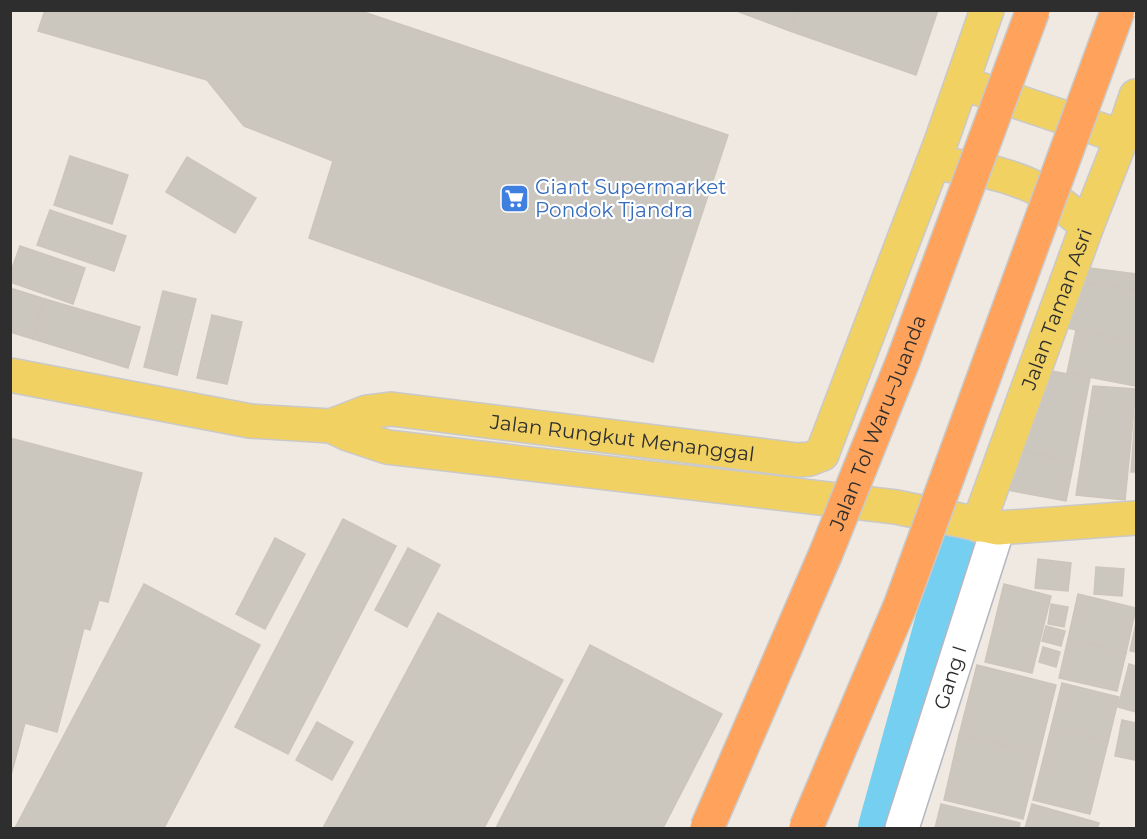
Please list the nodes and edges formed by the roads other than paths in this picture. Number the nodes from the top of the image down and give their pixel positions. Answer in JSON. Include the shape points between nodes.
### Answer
{"nodes":[{"id":1,"x":987,"y":10,"type":"edge"},
{"id":2,"x":1033,"y":10,"type":"edge"},
{"id":3,"x":1118,"y":10,"type":"edge"},
{"id":4,"x":964,"y":78,"type":"junction"},
{"id":5,"x":1130,"y":122,"type":"edge"},
{"id":6,"x":933,"y":164,"type":"junction"},
{"id":7,"x":1087,"y":226,"type":"junction"},
{"id":8,"x":10,"y":375,"type":"edge"},
{"id":9,"x":331,"y":426,"type":"junction"},
{"id":10,"x":822,"y":454,"type":"junction"},
{"id":11,"x":896,"y":507,"type":"junction"},
{"id":12,"x":1137,"y":518,"type":"edge"},
{"id":13,"x":988,"y":526,"type":"junction"},
{"id":14,"x":707,"y":828,"type":"edge"},
{"id":15,"x":806,"y":828,"type":"edge"},
{"id":16,"x":902,"y":828,"type":"edge"}],
"edges":[{"from":1,"to":4,"type":"main road"},
{"from":2,"to":14,"type":"highway","name":"Jalan Tol Waru–Juanda","bridge":true,"via":[[899,372]]},
{"from":3,"to":15,"type":"highway","bridge":true,"via":[[901,604]]},
{"from":4,"to":5,"type":"main road"},
{"from":4,"to":6,"type":"main road"},
{"from":5,"to":7,"type":"main road","name":"Jalan Taman Asri"},
{"from":6,"to":7,"type":"main road","via":[[1011,178],[1039,190]]},
{"from":6,"to":10,"type":"main road"},
{"from":7,"to":13,"type":"main road","name":"Jalan Taman Asri"},
{"from":8,"to":9,"type":"main road","name":"Jalan Rungkut Menanggal","via":[[250,421]]},
{"from":9,"to":10,"type":"main road","name":"Jalan Rungkut Menanggal","via":[[367,412],[391,409],[798,460]]},
{"from":9,"to":11,"type":"main road","name":"Jalan Rungkut Menanggal","via":[[387,447]]},
{"from":10,"to":11,"type":"main road","via":[[834,466],[864,478]]},
{"from":11,"to":13,"type":"main road","name":"Jalan Rungkut Menanggal"},
{"from":12,"to":13,"type":"main road","name":"Jalan Rungkut Menanggal"},
{"from":13,"to":16,"type":"street","name":"Gang I"}]}
